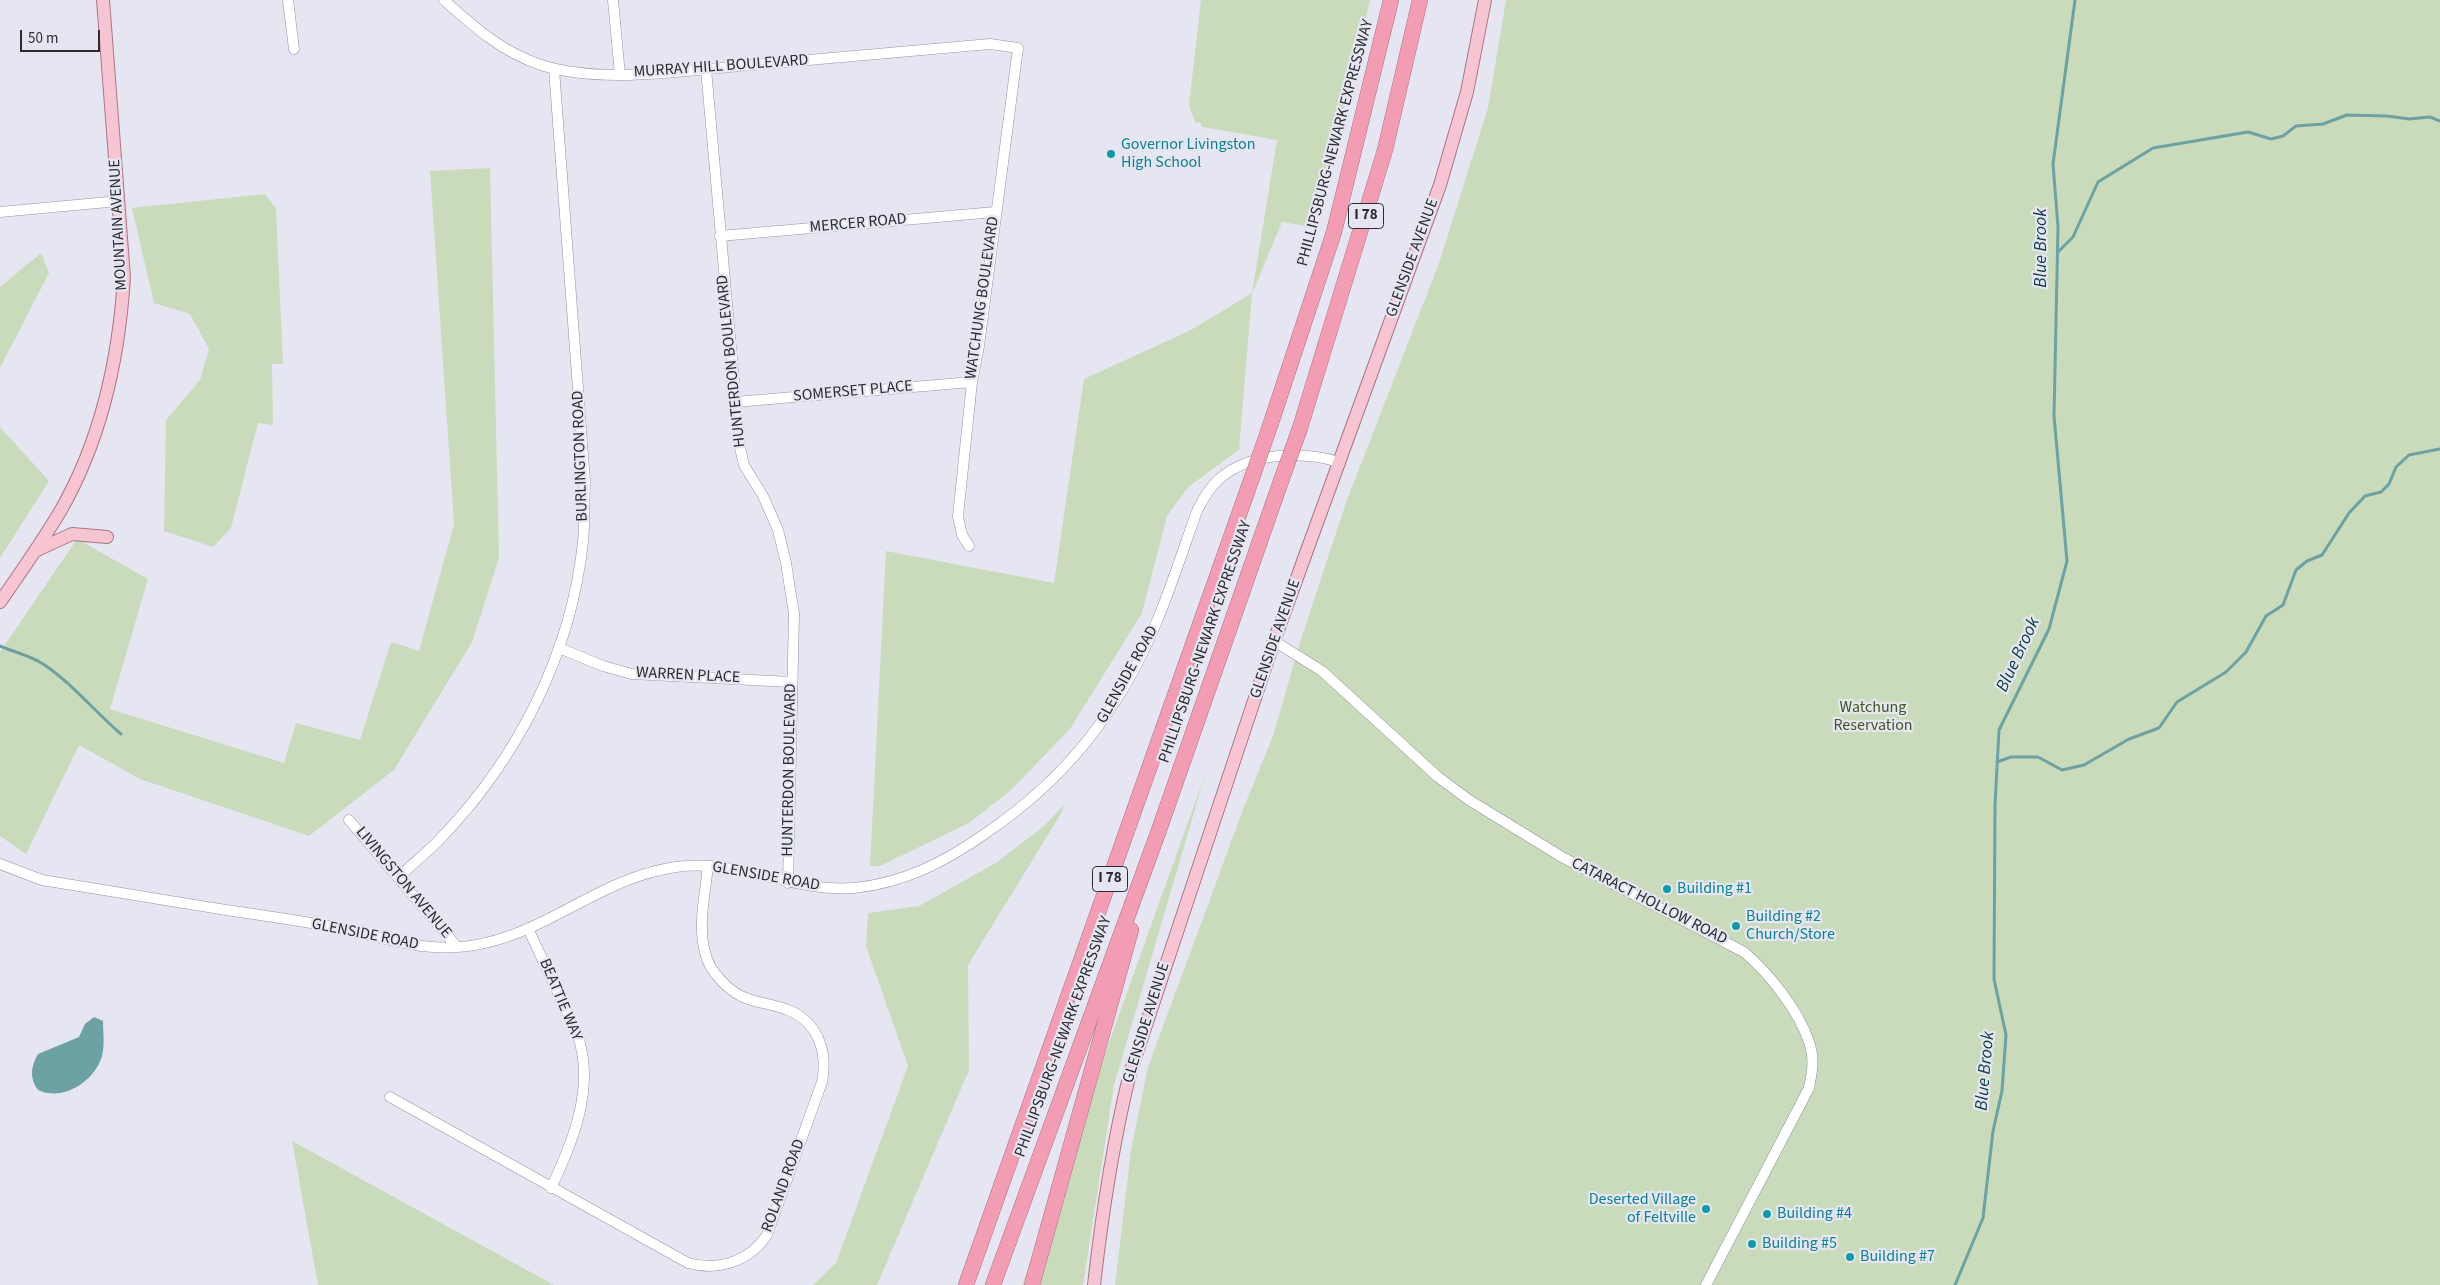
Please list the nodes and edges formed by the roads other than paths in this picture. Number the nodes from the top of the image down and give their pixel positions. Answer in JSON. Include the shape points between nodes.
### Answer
{"nodes":[{"id":1,"x":103,"y":0,"type":"edge"},
{"id":2,"x":288,"y":0,"type":"edge"},
{"id":3,"x":444,"y":0,"type":"edge"},
{"id":4,"x":613,"y":0,"type":"edge"},
{"id":5,"x":1391,"y":0,"type":"edge"},
{"id":6,"x":1420,"y":0,"type":"edge"},
{"id":7,"x":1485,"y":0,"type":"edge"},
{"id":8,"x":1018,"y":48,"type":"joint"},
{"id":9,"x":294,"y":49,"type":"dead end"},
{"id":10,"x":554,"y":69,"type":"junction"},
{"id":11,"x":706,"y":69,"type":"junction"},
{"id":12,"x":620,"y":74,"type":"junction"},
{"id":13,"x":119,"y":201,"type":"junction"},
{"id":14,"x":0,"y":212,"type":"edge"},
{"id":15,"x":995,"y":212,"type":"junction"},
{"id":16,"x":720,"y":236,"type":"junction"},
{"id":17,"x":972,"y":382,"type":"junction"},
{"id":18,"x":735,"y":402,"type":"junction"},
{"id":19,"x":1339,"y":462,"type":"junction"},
{"id":20,"x":107,"y":537,"type":"dead end"},
{"id":21,"x":969,"y":546,"type":"dead end"},
{"id":22,"x":35,"y":550,"type":"junction"},
{"id":23,"x":0,"y":602,"type":"edge"},
{"id":24,"x":1274,"y":642,"type":"junction"},
{"id":25,"x":559,"y":648,"type":"junction"},
{"id":26,"x":792,"y":682,"type":"junction"},
{"id":27,"x":349,"y":820,"type":"dead end"},
{"id":28,"x":1159,"y":830,"type":"junction"},
{"id":29,"x":0,"y":864,"type":"edge"},
{"id":30,"x":708,"y":866,"type":"junction"},
{"id":31,"x":398,"y":877,"type":"junction"},
{"id":32,"x":788,"y":883,"type":"junction"},
{"id":33,"x":528,"y":928,"type":"junction"},
{"id":34,"x":457,"y":947,"type":"junction"},
{"id":35,"x":390,"y":1097,"type":"dead end"},
{"id":36,"x":551,"y":1188,"type":"junction"},
{"id":37,"x":966,"y":1285,"type":"edge"},
{"id":38,"x":993,"y":1285,"type":"edge"},
{"id":39,"x":1032,"y":1285,"type":"edge"},
{"id":40,"x":1094,"y":1285,"type":"edge"},
{"id":41,"x":1706,"y":1285,"type":"edge"}],
"edges":[{"from":1,"to":13,"type":"main road","name":"MOUNTAIN AVENUE"},
{"from":2,"to":9,"type":"street"},
{"from":3,"to":10,"type":"street","name":"MURRAY HILL BOULEVARD","via":[[483,35],[507,50]]},
{"from":4,"to":12,"type":"street"},
{"from":5,"to":37,"type":"highway","name":"PHILLIPSBURG-NEWARK EXPRESSWAY","number":"I 78","bridge":true,"via":[[1334,232],[1271,423]]},
{"from":6,"to":28,"type":"highway","name":"PHILLIPSBURG-NEWARK EXPRESSWAY","number":"I 78","bridge":true,"via":[[1385,150],[1300,428]]},
{"from":7,"to":19,"type":"main road","name":"GLENSIDE AVENUE","via":[[1467,92],[1440,185]]},
{"from":8,"to":11,"type":"street","name":"MURRAY HILL BOULEVARD","via":[[990,44]]},
{"from":8,"to":15,"type":"street","name":"WATCHUNG BOULEVARD"},
{"from":10,"to":12,"type":"street","name":"MURRAY HILL BOULEVARD"},
{"from":10,"to":25,"type":"street","name":"BURLINGTON ROAD","via":[[585,482],[583,542],[575,592]]},
{"from":11,"to":12,"type":"street","name":"MURRAY HILL BOULEVARD"},
{"from":11,"to":16,"type":"street","name":"HUNTERDON BOULEVARD"},
{"from":13,"to":14,"type":"street"},
{"from":13,"to":22,"type":"main road","name":"MOUNTAIN AVENUE","via":[[124,277],[122,320],[109,388],[78,475],[61,510]]},
{"from":15,"to":16,"type":"street","name":"MERCER ROAD"},
{"from":15,"to":17,"type":"street","name":"WATCHUNG BOULEVARD"},
{"from":16,"to":18,"type":"street","name":"HUNTERDON BOULEVARD"},
{"from":17,"to":18,"type":"street","name":"SOMERSET PLACE"},
{"from":17,"to":21,"type":"street","name":"WATCHUNG BOULEVARD","via":[[958,516],[962,535]]},
{"from":18,"to":26,"type":"street","name":"HUNTERDON BOULEVARD","via":[[744,465],[778,530],[786,563],[794,614]]},
{"from":19,"to":24,"type":"main road","name":"GLENSIDE AVENUE"},
{"from":19,"to":32,"type":"street","name":"GLENSIDE ROAD","via":[[1324,457],[1283,455],[1234,468],[1218,479],[1197,511],[1157,621],[1119,697],[1097,731],[1073,759],[1003,822],[945,860],[917,874],[882,884],[822,888]]},
{"from":20,"to":22,"type":"main road","via":[[72,534]]},
{"from":22,"to":23,"type":"main road","name":"MOUNTAIN AVENUE"},
{"from":24,"to":40,"type":"main road","name":"GLENSIDE AVENUE","via":[[1130,1073],[1100,1229]]},
{"from":24,"to":41,"type":"street","name":"CATARACT HOLLOW ROAD","via":[[1322,671],[1438,777],[1469,800],[1562,857],[1744,952],[1764,971],[1785,999],[1809,1042],[1812,1061],[1809,1088]]},
{"from":25,"to":26,"type":"street","name":"WARREN PLACE","via":[[632,674]]},
{"from":25,"to":31,"type":"street","name":"BURLINGTON ROAD","via":[[544,689],[492,777],[440,839]]},
{"from":26,"to":32,"type":"street","name":"HUNTERDON BOULEVARD"},
{"from":27,"to":31,"type":"street","name":"LIVINGSTON AVENUE"},
{"from":28,"to":38,"type":"highway","name":"PHILLIPSBURG-NEWARK EXPRESSWAY","number":"I 78"},
{"from":28,"to":39,"type":"highway"},
{"from":29,"to":34,"type":"street","name":"GLENSIDE ROAD","via":[[42,880],[335,927],[413,946]]},
{"from":30,"to":32,"type":"street","name":"GLENSIDE ROAD","via":[[745,871]]},
{"from":30,"to":33,"type":"street","name":"GLENSIDE ROAD","via":[[684,866],[638,875]]},
{"from":30,"to":36,"type":"street","name":"ROLAND ROAD","via":[[701,932],[710,964],[741,996],[798,1014],[813,1028],[823,1051],[822,1082],[766,1236],[736,1261],[716,1266],[695,1265]]},
{"from":31,"to":34,"type":"street","name":"LIVINGSTON AVENUE"},
{"from":33,"to":34,"type":"street","name":"GLENSIDE ROAD","via":[[484,944]]},
{"from":33,"to":36,"type":"street","name":"BEATTIE WAY","via":[[578,1037],[582,1058],[580,1112],[570,1147]]},
{"from":35,"to":36,"type":"street","name":"ROLAND ROAD"}]}
